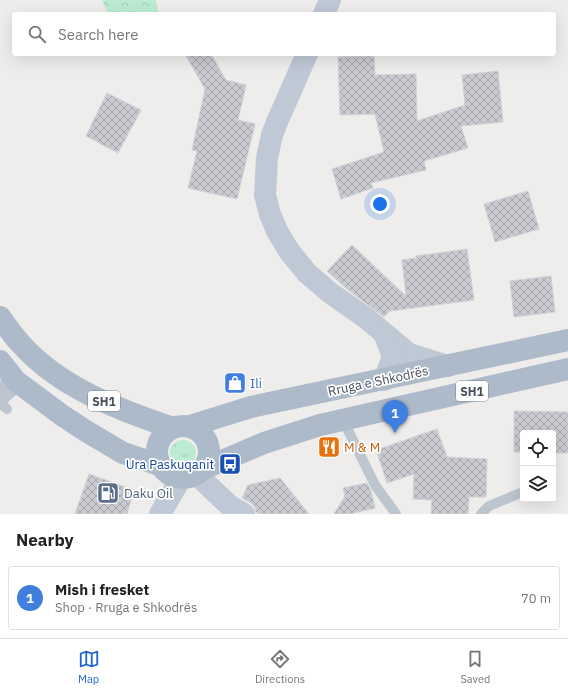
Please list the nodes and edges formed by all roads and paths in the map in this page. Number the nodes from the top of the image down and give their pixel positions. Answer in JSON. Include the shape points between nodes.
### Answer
{"nodes":[{"id":1,"x":330,"y":0,"type":"edge"},
{"id":2,"x":325,"y":12,"type":"edge"},
{"id":3,"x":305,"y":56,"type":"edge"},
{"id":4,"x":1,"y":318,"type":"edge"},
{"id":5,"x":385,"y":335,"type":"junction"},
{"id":6,"x":568,"y":340,"type":"edge"},
{"id":7,"x":0,"y":361,"type":"edge"},
{"id":8,"x":448,"y":366,"type":"junction"},
{"id":9,"x":568,"y":369,"type":"edge"},
{"id":10,"x":384,"y":380,"type":"junction"},
{"id":11,"x":16,"y":381,"type":"junction"},
{"id":12,"x":2,"y":403,"type":"edge"},
{"id":13,"x":343,"y":420,"type":"junction"},
{"id":14,"x":181,"y":427,"type":"junction"},
{"id":15,"x":160,"y":465,"type":"junction"},
{"id":16,"x":194,"y":474,"type":"junction"},
{"id":17,"x":520,"y":493,"type":"edge"},
{"id":18,"x":160,"y":514,"type":"edge"},
{"id":19,"x":244,"y":514,"type":"edge"},
{"id":20,"x":396,"y":514,"type":"edge"},
{"id":21,"x":481,"y":514,"type":"edge"}],
"edges":[{"from":1,"to":2,"type":"street"},
{"from":3,"to":5,"type":"street","via":[[272,135],[266,176],[270,214],[276,231],[307,273]]},
{"from":4,"to":14,"type":"main road","number":"SH1","via":[[21,344],[78,390],[134,415]]},
{"from":5,"to":8,"type":"street","via":[[409,354]]},
{"from":5,"to":10,"type":"street","via":[[393,357]]},
{"from":6,"to":8,"type":"main road","name":"Rruga e Shkodrës","number":"SH1"},
{"from":7,"to":11,"type":"main road","number":"SH1"},
{"from":8,"to":10,"type":"main road","name":"Rruga e Shkodrës","number":"SH1"},
{"from":9,"to":13,"type":"main road","number":"SH1"},
{"from":10,"to":14,"type":"main road","name":"Rruga e Shkodrës","number":"SH1","via":[[251,407]]},
{"from":11,"to":12,"type":"street"},
{"from":11,"to":15,"type":"main road","number":"SH1","via":[[63,416],[123,453]]},
{"from":13,"to":16,"type":"main road","number":"SH1","via":[[264,443]]},
{"from":13,"to":20,"type":"lane","via":[[375,485]]},
{"from":14,"to":15,"type":"main road","number":"SH1","via":[[165,432],[160,440],[157,448]]},
{"from":14,"to":16,"type":"main road","number":"SH1","via":[[199,430],[209,445],[208,462]]},
{"from":15,"to":16,"type":"main road","number":"SH1","via":[[165,472],[173,476]]},
{"from":16,"to":18,"type":"street"},
{"from":16,"to":19,"type":"street","via":[[230,506]]},
{"from":17,"to":21,"type":"lane","via":[[489,506]]}]}
